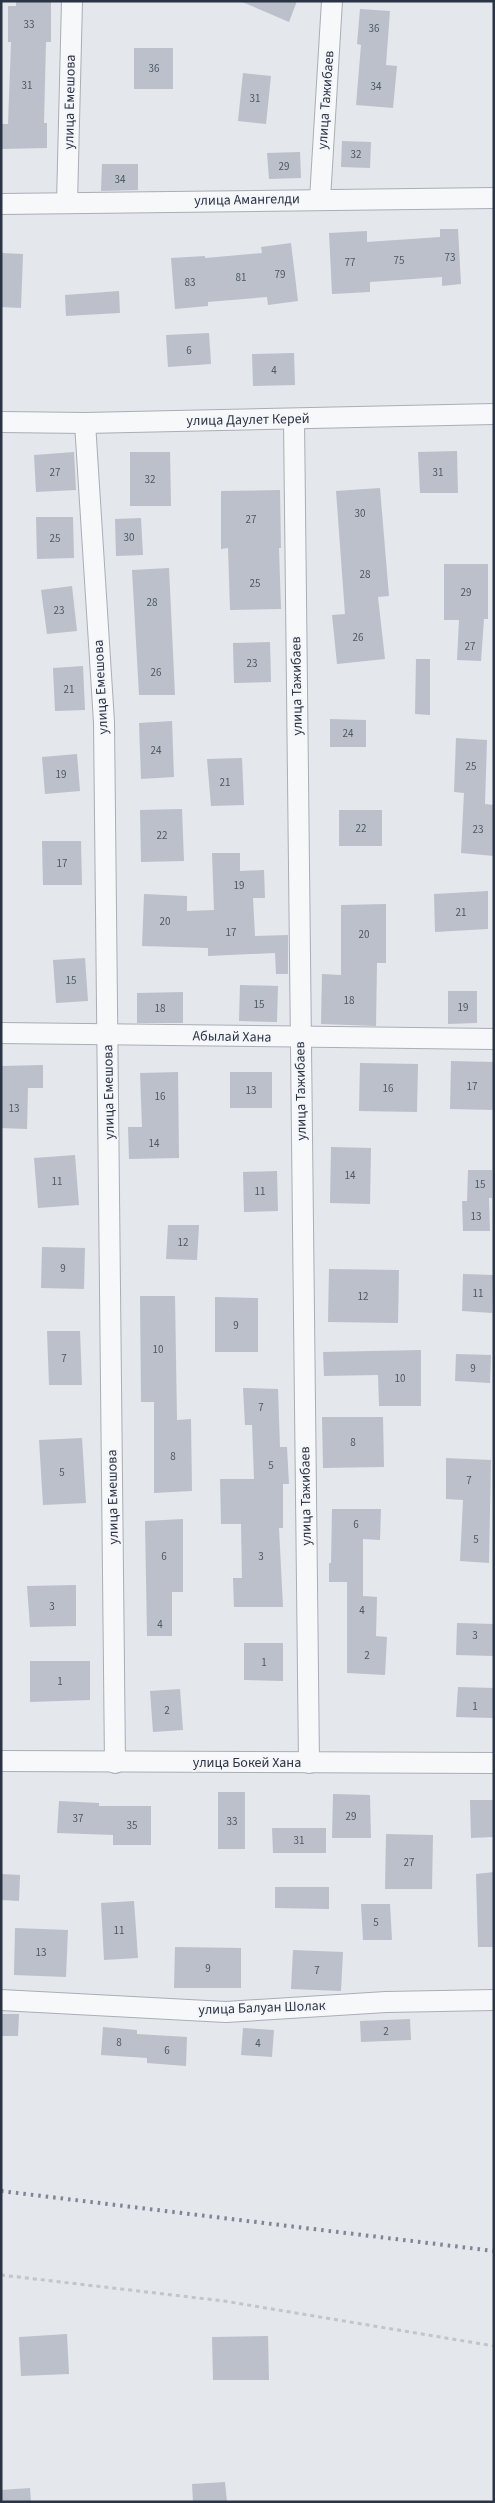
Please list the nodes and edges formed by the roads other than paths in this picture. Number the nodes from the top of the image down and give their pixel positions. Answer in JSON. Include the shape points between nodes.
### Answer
{"nodes":[{"id":1,"x":72,"y":1,"type":"edge"},
{"id":2,"x":332,"y":1,"type":"edge"},
{"id":3,"x":494,"y":198,"type":"edge"},
{"id":4,"x":320,"y":199,"type":"junction"},
{"id":5,"x":67,"y":203,"type":"junction"},
{"id":6,"x":1,"y":204,"type":"edge"},
{"id":7,"x":494,"y":414,"type":"edge"},
{"id":8,"x":294,"y":419,"type":"junction"},
{"id":9,"x":1,"y":422,"type":"edge"},
{"id":10,"x":85,"y":423,"type":"junction"},
{"id":11,"x":1,"y":1033,"type":"edge"},
{"id":12,"x":108,"y":1034,"type":"junction"},
{"id":13,"x":300,"y":1038,"type":"junction"},
{"id":14,"x":494,"y":1038,"type":"edge"},
{"id":15,"x":1,"y":1760,"type":"edge"},
{"id":16,"x":115,"y":1763,"type":"junction"},
{"id":17,"x":309,"y":1763,"type":"junction"},
{"id":18,"x":494,"y":1763,"type":"edge"},
{"id":19,"x":1,"y":2000,"type":"edge"},
{"id":20,"x":494,"y":2000,"type":"edge"}],
"edges":[{"from":1,"to":5,"type":"street","name":"улица Емешова"},
{"from":2,"to":4,"type":"street","name":"улица Тажибаев"},
{"from":3,"to":4,"type":"street","name":"улица Амангелди"},
{"from":4,"to":5,"type":"street","name":"улица Амангелди"},
{"from":5,"to":6,"type":"street","name":"улица Амангелди"},
{"from":7,"to":8,"type":"street","name":"улица Даулет Керей"},
{"from":8,"to":10,"type":"street","name":"улица Даулет Керей"},
{"from":8,"to":13,"type":"street","name":"улица Тажибаев"},
{"from":9,"to":10,"type":"street","name":"улица Даулет Керей"},
{"from":10,"to":12,"type":"street","name":"улица Емешова","via":[[104,722]]},
{"from":11,"to":12,"type":"street","name":"Абылай Хана"},
{"from":12,"to":13,"type":"street","name":"Абылай Хана"},
{"from":12,"to":16,"type":"street","name":"улица Емешова"},
{"from":13,"to":14,"type":"street","name":"Абылай Хана"},
{"from":13,"to":17,"type":"street","name":"улица Тажибаев"},
{"from":15,"to":16,"type":"street","name":"улица Бокей Хана"},
{"from":16,"to":17,"type":"street","name":"улица Бокей Хана"},
{"from":17,"to":18,"type":"street","name":"улица Бокей Хана"},
{"from":19,"to":20,"type":"street","name":"улица Балуан Шолак","via":[[226,2012],[386,2002]]}]}
